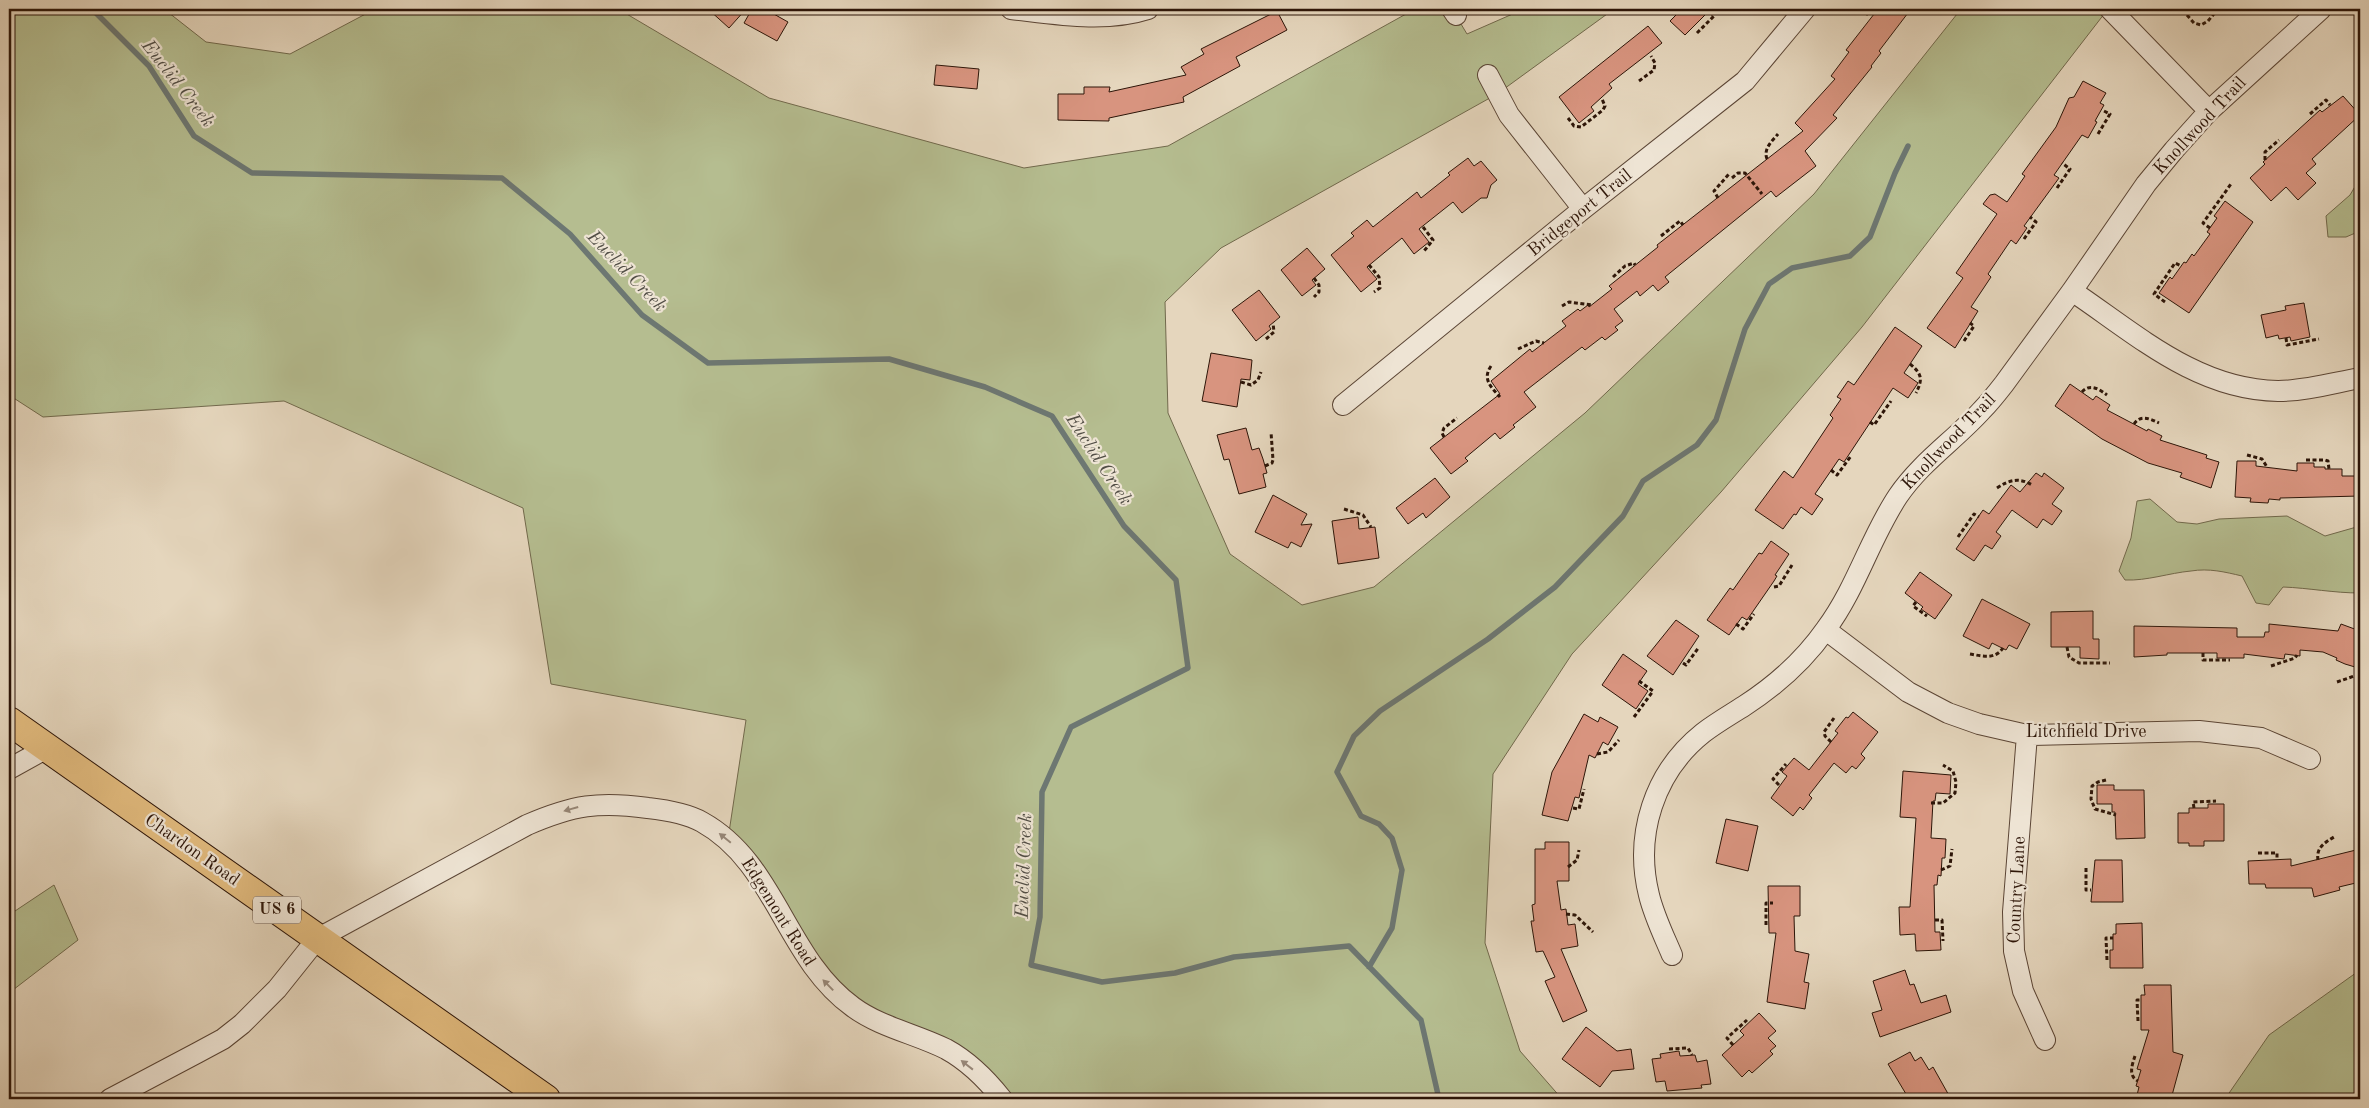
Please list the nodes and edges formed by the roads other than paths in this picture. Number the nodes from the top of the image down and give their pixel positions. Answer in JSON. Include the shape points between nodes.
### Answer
{"nodes":[{"id":1,"x":1010,"y":9,"type":"edge"},
{"id":2,"x":1148,"y":9,"type":"edge"},
{"id":3,"x":1805,"y":9,"type":"edge"},
{"id":4,"x":2110,"y":9,"type":"edge"},
{"id":5,"x":2321,"y":9,"type":"edge"},
{"id":6,"x":1103,"y":12,"type":"edge"},
{"id":7,"x":1488,"y":75,"type":"dead end"},
{"id":8,"x":2209,"y":111,"type":"junction"},
{"id":9,"x":1583,"y":209,"type":"junction"},
{"id":10,"x":2072,"y":291,"type":"junction"},
{"id":11,"x":2360,"y":378,"type":"edge"},
{"id":12,"x":1343,"y":405,"type":"dead end"},
{"id":13,"x":1826,"y":630,"type":"junction"},
{"id":14,"x":9,"y":721,"type":"edge"},
{"id":15,"x":2027,"y":735,"type":"junction"},
{"id":16,"x":48,"y":748,"type":"junction"},
{"id":17,"x":2310,"y":759,"type":"dead end"},
{"id":18,"x":9,"y":769,"type":"edge"},
{"id":19,"x":317,"y":939,"type":"junction"},
{"id":20,"x":1672,"y":955,"type":"dead end"},
{"id":21,"x":2045,"y":1040,"type":"dead end"},
{"id":22,"x":110,"y":1099,"type":"edge"},
{"id":23,"x":546,"y":1099,"type":"edge"},
{"id":24,"x":1002,"y":1099,"type":"edge"}],
"edges":[{"from":1,"to":6,"type":"street","via":[[1062,15]]},
{"from":2,"to":6,"type":"street","via":[[1129,15]]},
{"from":3,"to":9,"type":"street","name":"Bridgeport Trail","via":[[1745,81]]},
{"from":4,"to":8,"type":"street"},
{"from":5,"to":8,"type":"street","name":"Knollwood Trail"},
{"from":7,"to":9,"type":"street","via":[[1509,115]]},
{"from":8,"to":10,"type":"street","name":"Knollwood Trail","via":[[2146,184]]},
{"from":9,"to":12,"type":"street","name":"Bridgeport Trail"},
{"from":10,"to":11,"type":"street","via":[[2186,368],[2228,384],[2280,391]]},
{"from":10,"to":13,"type":"street","name":"Knollwood Trail","via":[[1982,411],[1932,456],[1906,485],[1890,509],[1854,585]]},
{"from":13,"to":15,"type":"street","name":"Litchfield Drive","via":[[1908,692],[1932,706],[1979,724]]},
{"from":13,"to":20,"type":"street","name":"Knollwood Trail","via":[[1779,679],[1691,743],[1674,762],[1659,787],[1646,825],[1643,864],[1649,897]]},
{"from":14,"to":16,"type":"main road","name":"Chardon Road","number":"US 6"},
{"from":15,"to":17,"type":"street","name":"Litchfield Drive","via":[[2226,732],[2261,738]]},
{"from":15,"to":21,"type":"street","name":"Country Lane","via":[[2013,945],[2023,991]]},
{"from":16,"to":18,"type":"street"},
{"from":16,"to":19,"type":"main road","name":"Chardon Road","number":"US 6"},
{"from":19,"to":22,"type":"street","via":[[272,995],[242,1024],[197,1053]]},
{"from":19,"to":23,"type":"main road","name":"Chardon Road","number":"US 6"},
{"from":24,"to":19,"type":"street","name":"Edgemont Road","one_way":true,"via":[[988,1083],[947,1050],[853,1008],[828,986],[796,943],[748,860],[728,839],[708,826],[674,812],[616,803],[583,805],[552,814]]}]}
